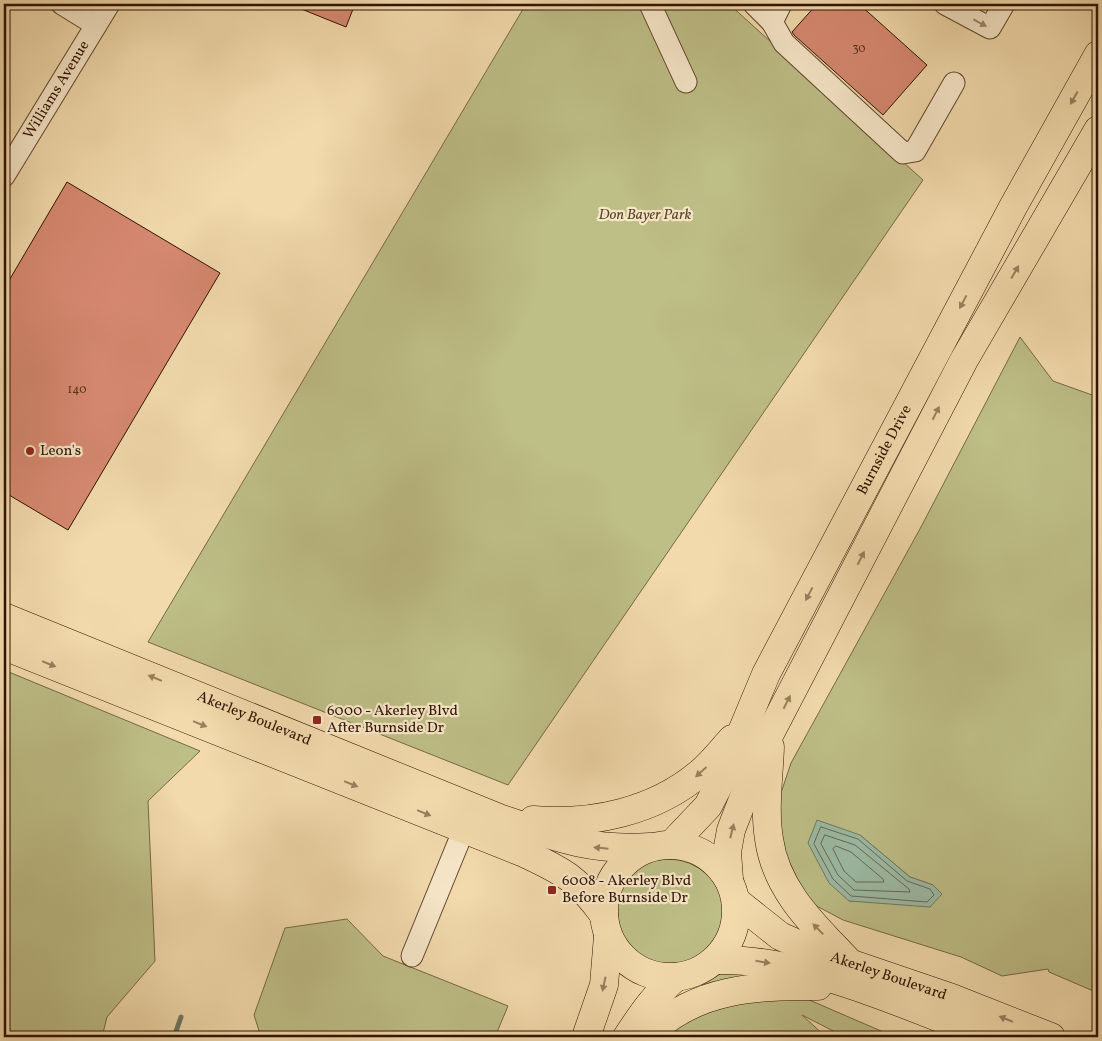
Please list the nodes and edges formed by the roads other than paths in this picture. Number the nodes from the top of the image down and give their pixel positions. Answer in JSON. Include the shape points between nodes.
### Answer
{"nodes":[{"id":1,"x":62,"y":4,"type":"edge"},
{"id":2,"x":109,"y":4,"type":"edge"},
{"id":3,"x":650,"y":4,"type":"edge"},
{"id":4,"x":754,"y":4,"type":"edge"},
{"id":5,"x":945,"y":4,"type":"edge"},
{"id":6,"x":1004,"y":4,"type":"edge"},
{"id":7,"x":777,"y":13,"type":"edge"},
{"id":8,"x":96,"y":26,"type":"junction"},
{"id":9,"x":1098,"y":56,"type":"edge"},
{"id":10,"x":686,"y":82,"type":"dead end"},
{"id":11,"x":954,"y":83,"type":"dead end"},
{"id":12,"x":1098,"y":130,"type":"edge"},
{"id":13,"x":4,"y":176,"type":"edge"},
{"id":14,"x":4,"y":617,"type":"edge"},
{"id":15,"x":4,"y":646,"type":"edge"},
{"id":16,"x":746,"y":723,"type":"junction"},
{"id":17,"x":770,"y":734,"type":"junction"},
{"id":18,"x":499,"y":818,"type":"junction"},
{"id":19,"x":464,"y":829,"type":"junction"},
{"id":20,"x":661,"y":846,"type":"junction"},
{"id":21,"x":732,"y":890,"type":"junction"},
{"id":22,"x":606,"y":925,"type":"junction"},
{"id":23,"x":412,"y":956,"type":"dead end"},
{"id":24,"x":715,"y":960,"type":"junction"},
{"id":25,"x":849,"y":975,"type":"junction"},
{"id":26,"x":676,"y":977,"type":"junction"},
{"id":27,"x":586,"y":1037,"type":"edge"},
{"id":28,"x":627,"y":1037,"type":"edge"},
{"id":29,"x":646,"y":1037,"type":"edge"},
{"id":30,"x":988,"y":1037,"type":"edge"},
{"id":31,"x":1051,"y":1037,"type":"edge"}],
"edges":[{"from":1,"to":8,"type":"street"},
{"from":2,"to":8,"type":"street","name":"Williams Avenue"},
{"from":3,"to":10,"type":"street"},
{"from":4,"to":7,"type":"street"},
{"from":5,"to":6,"type":"street","one_way":true,"via":[[990,28]]},
{"from":7,"to":11,"type":"street","via":[[784,43],[903,152],[915,150]]},
{"from":8,"to":13,"type":"street","name":"Williams Avenue"},
{"from":9,"to":16,"type":"main road","name":"Burnside Drive","one_way":true,"via":[[1013,207],[766,674]]},
{"from":17,"to":12,"type":"main road","name":"Burnside Drive","one_way":true,"via":[[964,360]]},
{"from":18,"to":14,"type":"main road","name":"Akerley Boulevard","one_way":true},
{"from":15,"to":19,"type":"main road","name":"Akerley Boulevard","one_way":true},
{"from":16,"to":18,"type":"main road","one_way":true,"via":[[700,773],[645,806],[608,817],[562,823]]},
{"from":16,"to":20,"type":"main road","name":"Burnside Drive","via":[[708,806]]},
{"from":21,"to":17,"type":"main road","name":"Burnside Drive","one_way":true,"via":[[727,852],[731,830]]},
{"from":25,"to":17,"type":"main road","one_way":true,"via":[[800,911],[780,878],[768,839]]},
{"from":20,"to":18,"type":"main road","name":"Akerley Boulevard","one_way":true,"via":[[617,849],[588,846]]},
{"from":19,"to":22,"type":"main road","name":"Akerley Boulevard","via":[[524,853],[570,877],[587,892]]},
{"from":19,"to":23,"type":"street"},
{"from":20,"to":21,"type":"main road","via":[[695,849],[714,861]]},
{"from":20,"to":22,"type":"main road","via":[[630,858],[614,875],[606,894]]},
{"from":21,"to":24,"type":"main road","via":[[735,924],[728,944]]},
{"from":21,"to":25,"type":"main road","name":"Akerley Boulevard","via":[[780,936],[811,950]]},
{"from":22,"to":26,"type":"main road","via":[[620,954],[636,967],[655,975]]},
{"from":22,"to":27,"type":"main road","one_way":true,"via":[[604,985]]},
{"from":24,"to":25,"type":"main road","name":"Akerley Boulevard","one_way":true,"via":[[766,962]]},
{"from":24,"to":26,"type":"main road","via":[[697,972]]},
{"from":25,"to":29,"type":"main road","via":[[734,990],[696,1003],[667,1019]]},
{"from":25,"to":30,"type":"main road","name":"Akerley Boulevard","via":[[898,1002]]},
{"from":31,"to":25,"type":"main road","name":"Akerley Boulevard","one_way":true,"via":[[952,998]]},
{"from":26,"to":28,"type":"main road","via":[[661,989]]}]}
